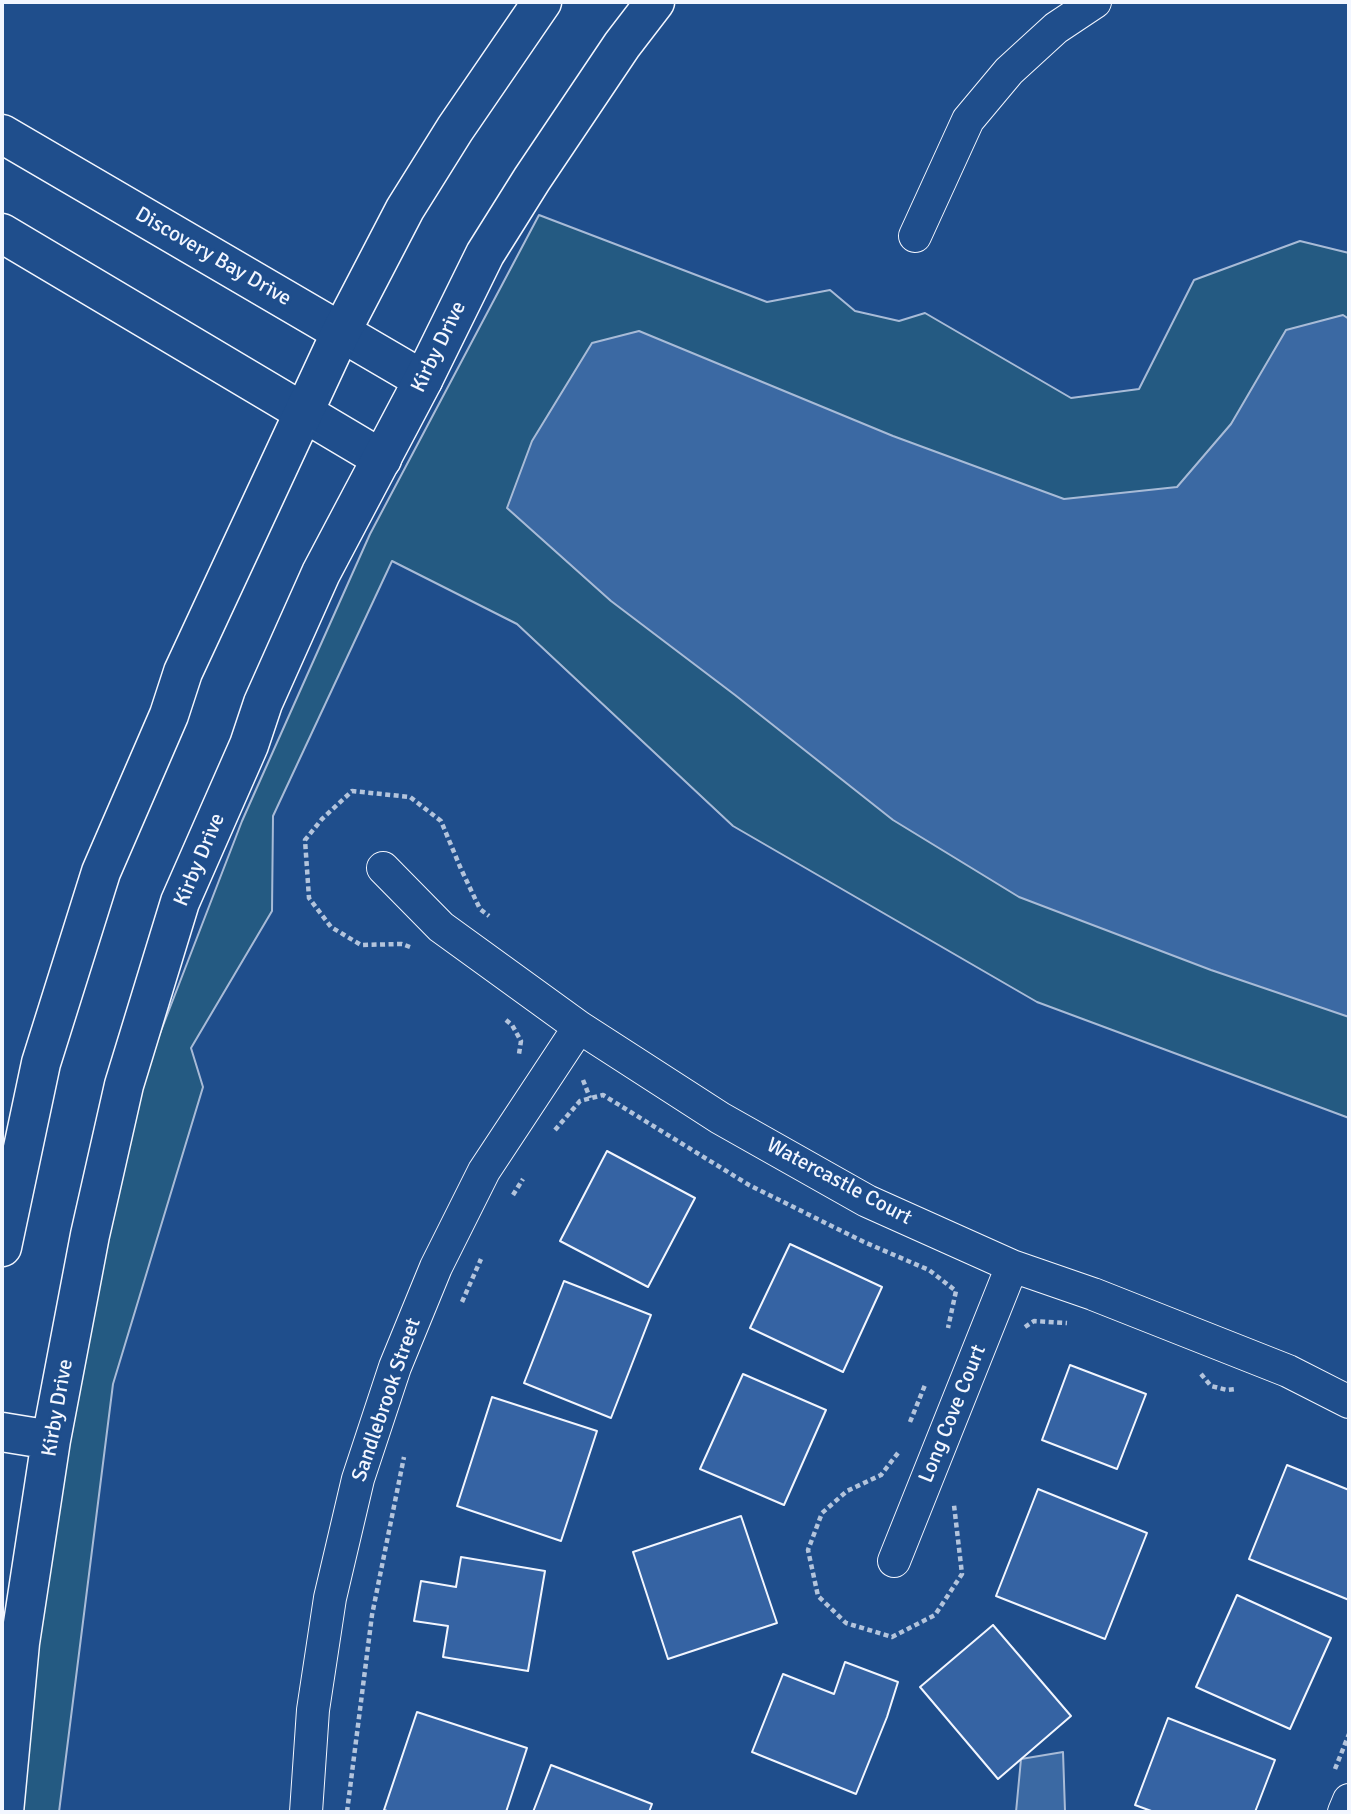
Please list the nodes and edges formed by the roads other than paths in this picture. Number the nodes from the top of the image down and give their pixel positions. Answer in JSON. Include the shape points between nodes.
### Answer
{"nodes":[{"id":1,"x":542,"y":2,"type":"edge"},
{"id":2,"x":655,"y":2,"type":"edge"},
{"id":3,"x":1095,"y":2,"type":"edge"},
{"id":4,"x":2,"y":134,"type":"edge"},
{"id":5,"x":2,"y":233,"type":"edge"},
{"id":6,"x":915,"y":236,"type":"dead end"},
{"id":7,"x":341,"y":332,"type":"junction"},
{"id":8,"x":423,"y":380,"type":"junction"},
{"id":9,"x":304,"y":413,"type":"junction"},
{"id":10,"x":382,"y":459,"type":"junction"},
{"id":11,"x":383,"y":868,"type":"dead end"},
{"id":12,"x":579,"y":1027,"type":"junction"},
{"id":13,"x":2,"y":1247,"type":"edge"},
{"id":14,"x":1012,"y":1266,"type":"junction"},
{"id":15,"x":1349,"y":1402,"type":"edge"},
{"id":16,"x":2,"y":1432,"type":"edge"},
{"id":17,"x":51,"y":1440,"type":"junction"},
{"id":18,"x":894,"y":1561,"type":"dead end"},
{"id":19,"x":1349,"y":1800,"type":"edge"},
{"id":20,"x":4,"y":1812,"type":"edge"},
{"id":21,"x":306,"y":1812,"type":"edge"},
{"id":22,"x":1344,"y":1812,"type":"edge"}],
"edges":[{"from":1,"to":7,"type":"main road","via":[[405,209]]},
{"from":2,"to":8,"type":"main road","name":"Kirby Drive","via":[[485,254]]},
{"from":3,"to":6,"type":"street","via":[[1056,28],[1009,71],[968,120]]},
{"from":4,"to":7,"type":"main road","name":"Discovery Bay Drive"},
{"from":5,"to":9,"type":"main road"},
{"from":7,"to":8,"type":"main road","name":"Discovery Bay Drive"},
{"from":7,"to":9,"type":"main road"},
{"from":8,"to":10,"type":"main road","name":"Kirby Drive"},
{"from":9,"to":10,"type":"main road"},
{"from":9,"to":13,"type":"main road","via":[[183,672],[101,872],[41,1063]]},
{"from":10,"to":17,"type":"main road","name":"Kirby Drive","via":[[321,573],[180,902],[124,1085]]},
{"from":11,"to":12,"type":"street","name":"Watercastle Court","via":[[441,927]]},
{"from":12,"to":14,"type":"street","name":"Watercastle Court","via":[[720,1118],[867,1201]]},
{"from":12,"to":21,"type":"street","name":"Sandlebrook Street","via":[[484,1171],[436,1267],[395,1367],[358,1479],[330,1598],[313,1710]]},
{"from":14,"to":15,"type":"street","name":"Watercastle Court","via":[[1288,1371]]},
{"from":14,"to":18,"type":"street","name":"Long Cove Court"},
{"from":16,"to":17,"type":"main road"},
{"from":17,"to":20,"type":"main road","name":"Kirby Drive","via":[[20,1643]]},
{"from":19,"to":22,"type":"street"}]}
